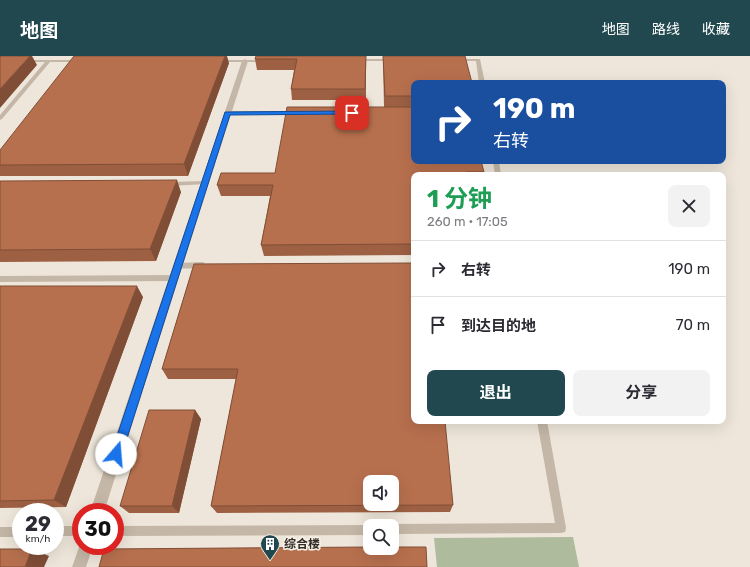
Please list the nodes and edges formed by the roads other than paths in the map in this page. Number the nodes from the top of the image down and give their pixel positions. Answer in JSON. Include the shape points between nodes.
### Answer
{"nodes":[{"id":1,"x":268,"y":60,"type":"edge"},
{"id":2,"x":354,"y":60,"type":"edge"},
{"id":3,"x":400,"y":60,"type":"edge"},
{"id":4,"x":447,"y":60,"type":"edge"},
{"id":5,"x":21,"y":61,"type":"edge"},
{"id":6,"x":49,"y":61,"type":"junction"},
{"id":7,"x":88,"y":61,"type":"edge"},
{"id":8,"x":214,"y":61,"type":"edge"},
{"id":9,"x":245,"y":61,"type":"junction"},
{"id":10,"x":481,"y":80,"type":"edge"},
{"id":11,"x":228,"y":113,"type":"junction"},
{"id":12,"x":305,"y":113,"type":"edge"},
{"id":13,"x":0,"y":118,"type":"edge"},
{"id":14,"x":165,"y":184,"type":"edge"},
{"id":15,"x":205,"y":184,"type":"junction"},
{"id":16,"x":209,"y":265,"type":"edge"},
{"id":17,"x":178,"y":266,"type":"junction"},
{"id":18,"x":174,"y":278,"type":"junction"},
{"id":19,"x":0,"y":279,"type":"edge"},
{"id":20,"x":543,"y":424,"type":"edge"},
{"id":21,"x":100,"y":503,"type":"edge"},
{"id":22,"x":399,"y":529,"type":"edge"},
{"id":23,"x":363,"y":530,"type":"edge"},
{"id":24,"x":124,"y":531,"type":"edge"},
{"id":25,"x":0,"y":532,"type":"edge"},
{"id":26,"x":12,"y":532,"type":"edge"},
{"id":27,"x":83,"y":555,"type":"edge"},
{"id":28,"x":79,"y":567,"type":"edge"}],
"edges":[{"from":1,"to":9,"type":"lane"},
{"from":2,"to":3,"type":"lane"},
{"from":4,"to":10,"type":"lane","via":[[478,60]]},
{"from":5,"to":6,"type":"lane"},
{"from":6,"to":7,"type":"lane"},
{"from":6,"to":13,"type":"lane"},
{"from":8,"to":9,"type":"lane"},
{"from":9,"to":11,"type":"street"},
{"from":11,"to":12,"type":"lane"},
{"from":11,"to":15,"type":"street"},
{"from":14,"to":15,"type":"lane"},
{"from":15,"to":17,"type":"street"},
{"from":16,"to":17,"type":"lane"},
{"from":17,"to":18,"type":"street"},
{"from":18,"to":19,"type":"lane"},
{"from":18,"to":21,"type":"street"},
{"from":20,"to":22,"type":"lane","via":[[561,528]]},
{"from":23,"to":24,"type":"lane"},
{"from":25,"to":26,"type":"lane"},
{"from":27,"to":28,"type":"street"}]}
